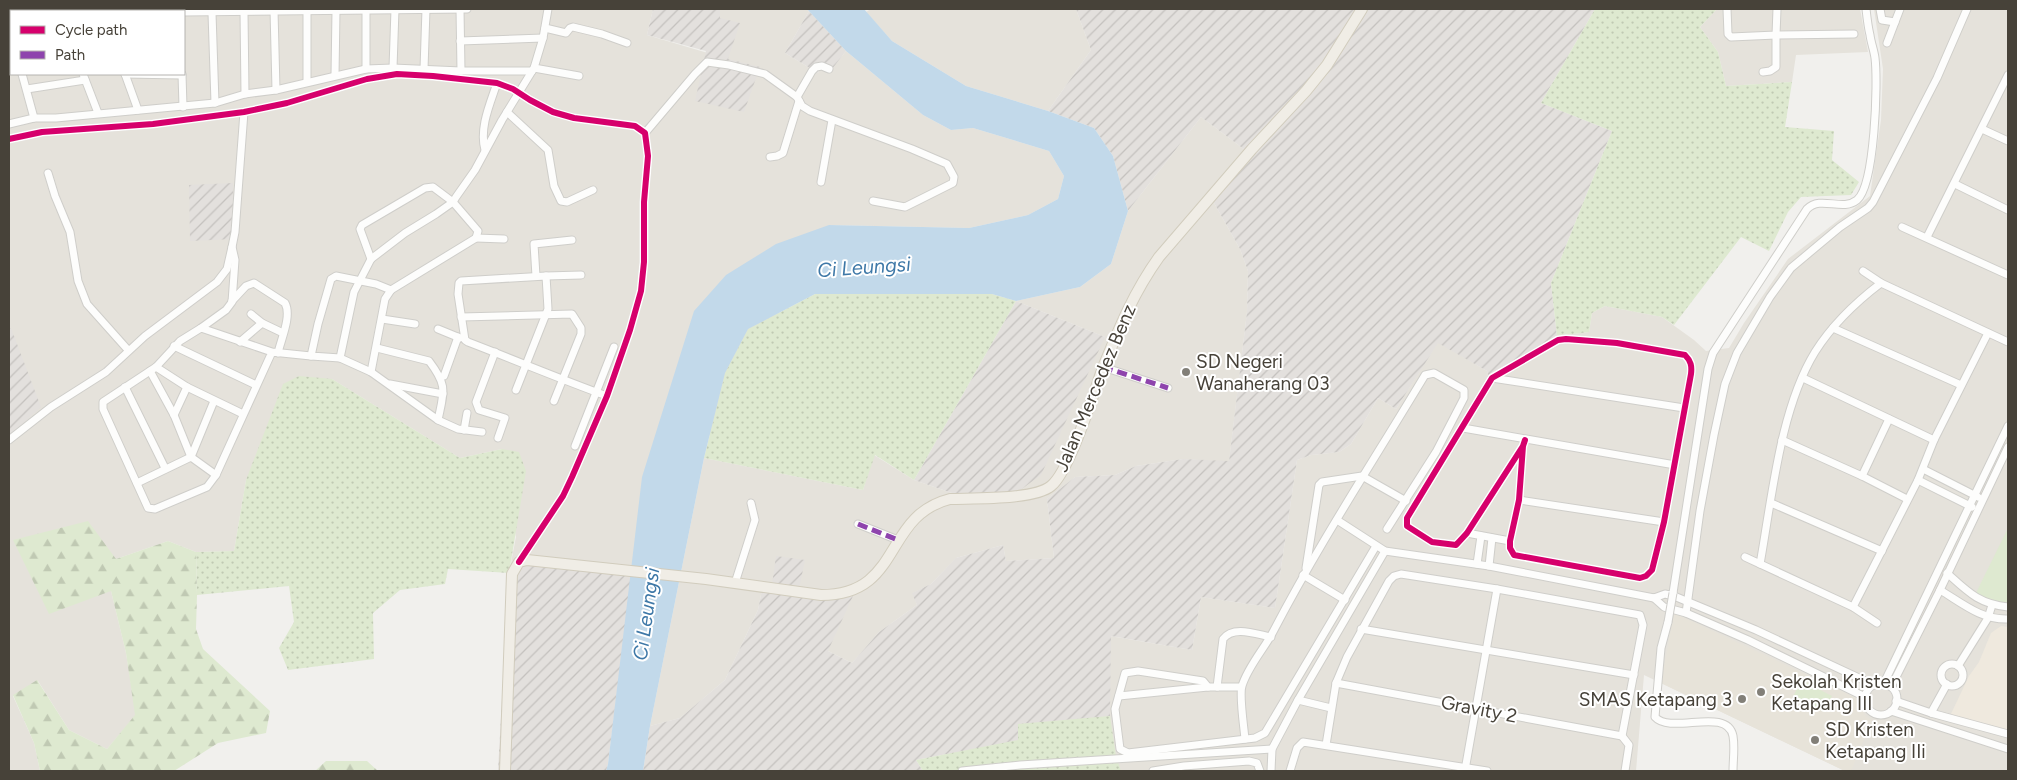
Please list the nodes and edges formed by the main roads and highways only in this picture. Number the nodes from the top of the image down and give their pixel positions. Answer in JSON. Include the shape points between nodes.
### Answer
{"nodes":[{"id":1,"x":1362,"y":9,"type":"edge"},
{"id":2,"x":505,"y":771,"type":"edge"}],
"edges":[{"from":1,"to":2,"type":"main road","name":"Jalan Mercedez Benz","via":[[1311,85],[1144,278],[1124,316],[1076,441],[1051,487],[1030,495],[950,499],[926,508],[898,540],[877,574],[861,588],[836,595],[527,560],[519,562],[512,574]]}]}
